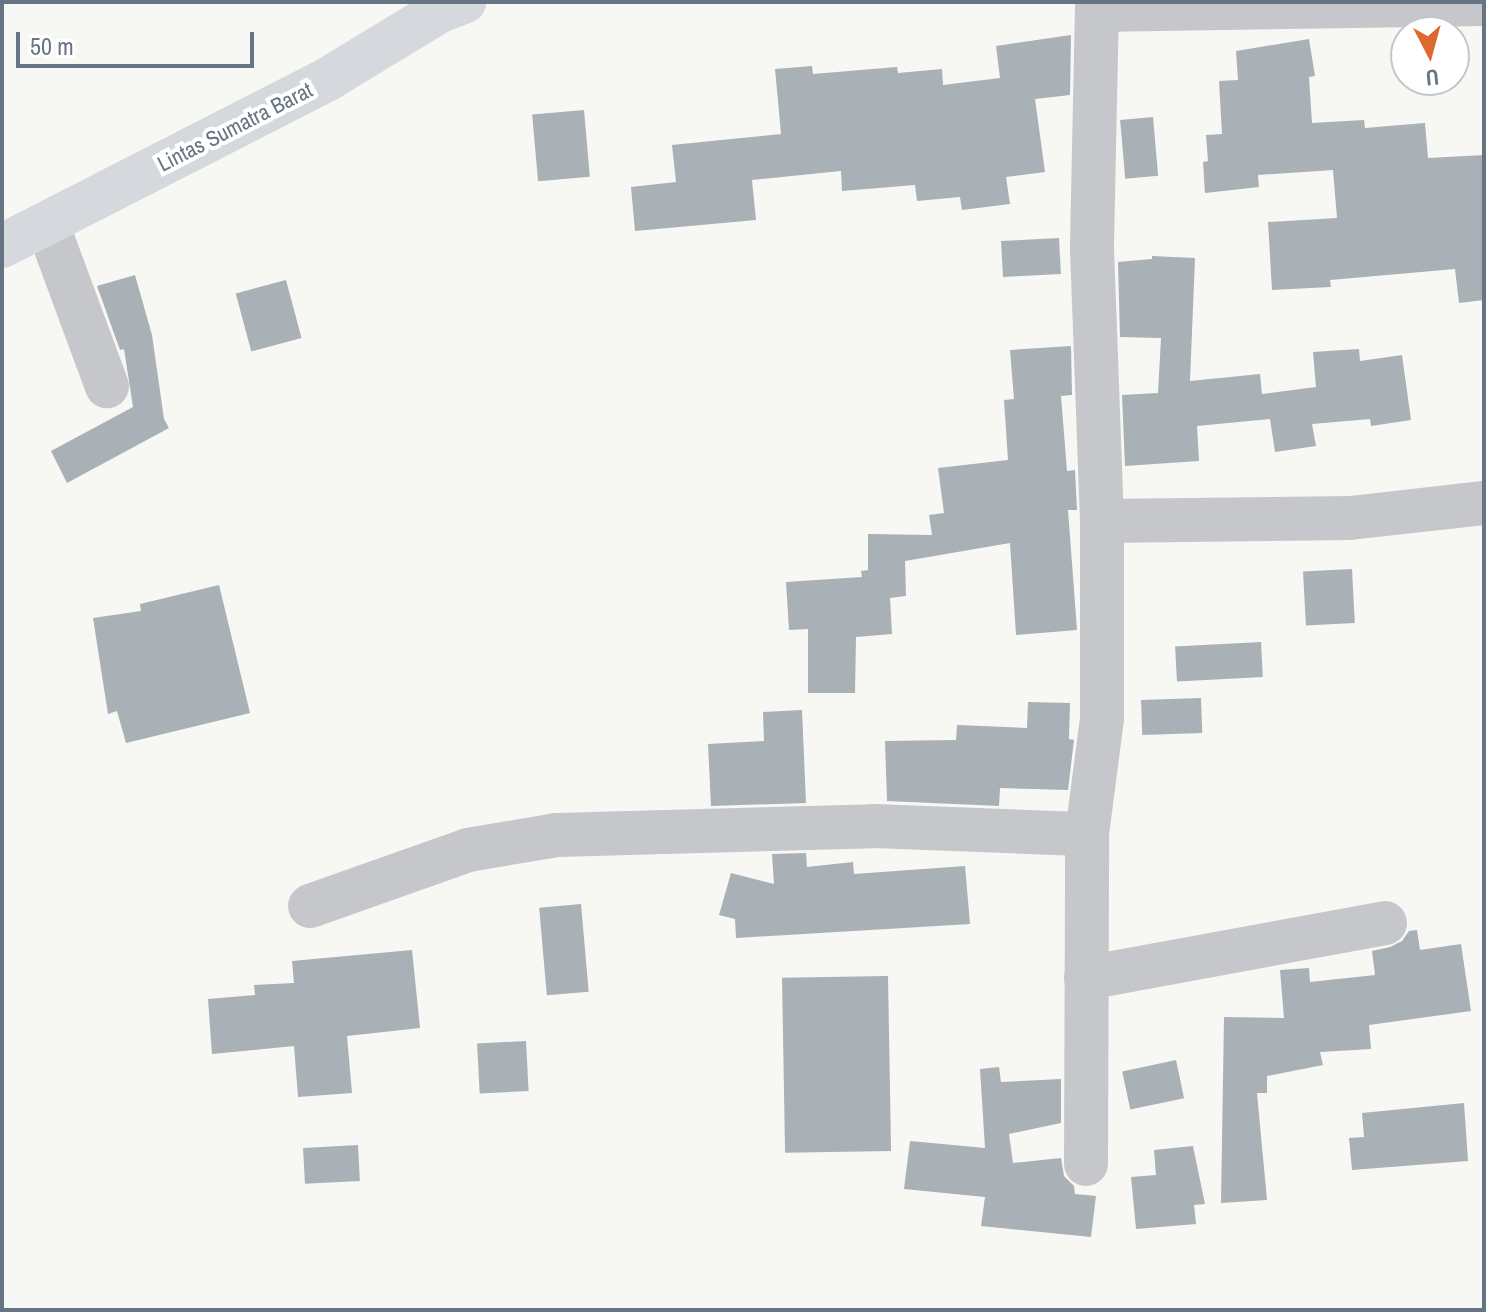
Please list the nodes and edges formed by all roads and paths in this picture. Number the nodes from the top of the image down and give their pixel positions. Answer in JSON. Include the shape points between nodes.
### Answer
{"nodes":[{"id":1,"x":464,"y":2,"type":"edge"},
{"id":2,"x":1484,"y":4,"type":"edge"},
{"id":3,"x":1097,"y":6,"type":"edge"},
{"id":4,"x":47,"y":224,"type":"junction"},
{"id":5,"x":2,"y":246,"type":"edge"},
{"id":6,"x":107,"y":386,"type":"dead end"},
{"id":7,"x":1484,"y":503,"type":"edge"},
{"id":8,"x":1102,"y":521,"type":"junction"},
{"id":9,"x":1087,"y":834,"type":"junction"},
{"id":10,"x":310,"y":906,"type":"dead end"},
{"id":11,"x":1385,"y":923,"type":"dead end"},
{"id":12,"x":1086,"y":978,"type":"junction"},
{"id":13,"x":1086,"y":1164,"type":"dead end"}],
"edges":[{"from":1,"to":4,"type":"highway","name":"Lintas Sumatra Barat","via":[[328,79]]},
{"from":2,"to":3,"type":"street"},
{"from":3,"to":8,"type":"street","via":[[1092,245]]},
{"from":4,"to":5,"type":"highway","name":"Lintas Sumatra Barat"},
{"from":4,"to":6,"type":"street"},
{"from":7,"to":8,"type":"street","via":[[1350,518]]},
{"from":8,"to":9,"type":"street","via":[[1102,719]]},
{"from":9,"to":10,"type":"street","via":[[874,826],[557,835],[468,850]]},
{"from":9,"to":12,"type":"street"},
{"from":11,"to":12,"type":"street"},
{"from":12,"to":13,"type":"street"}]}
